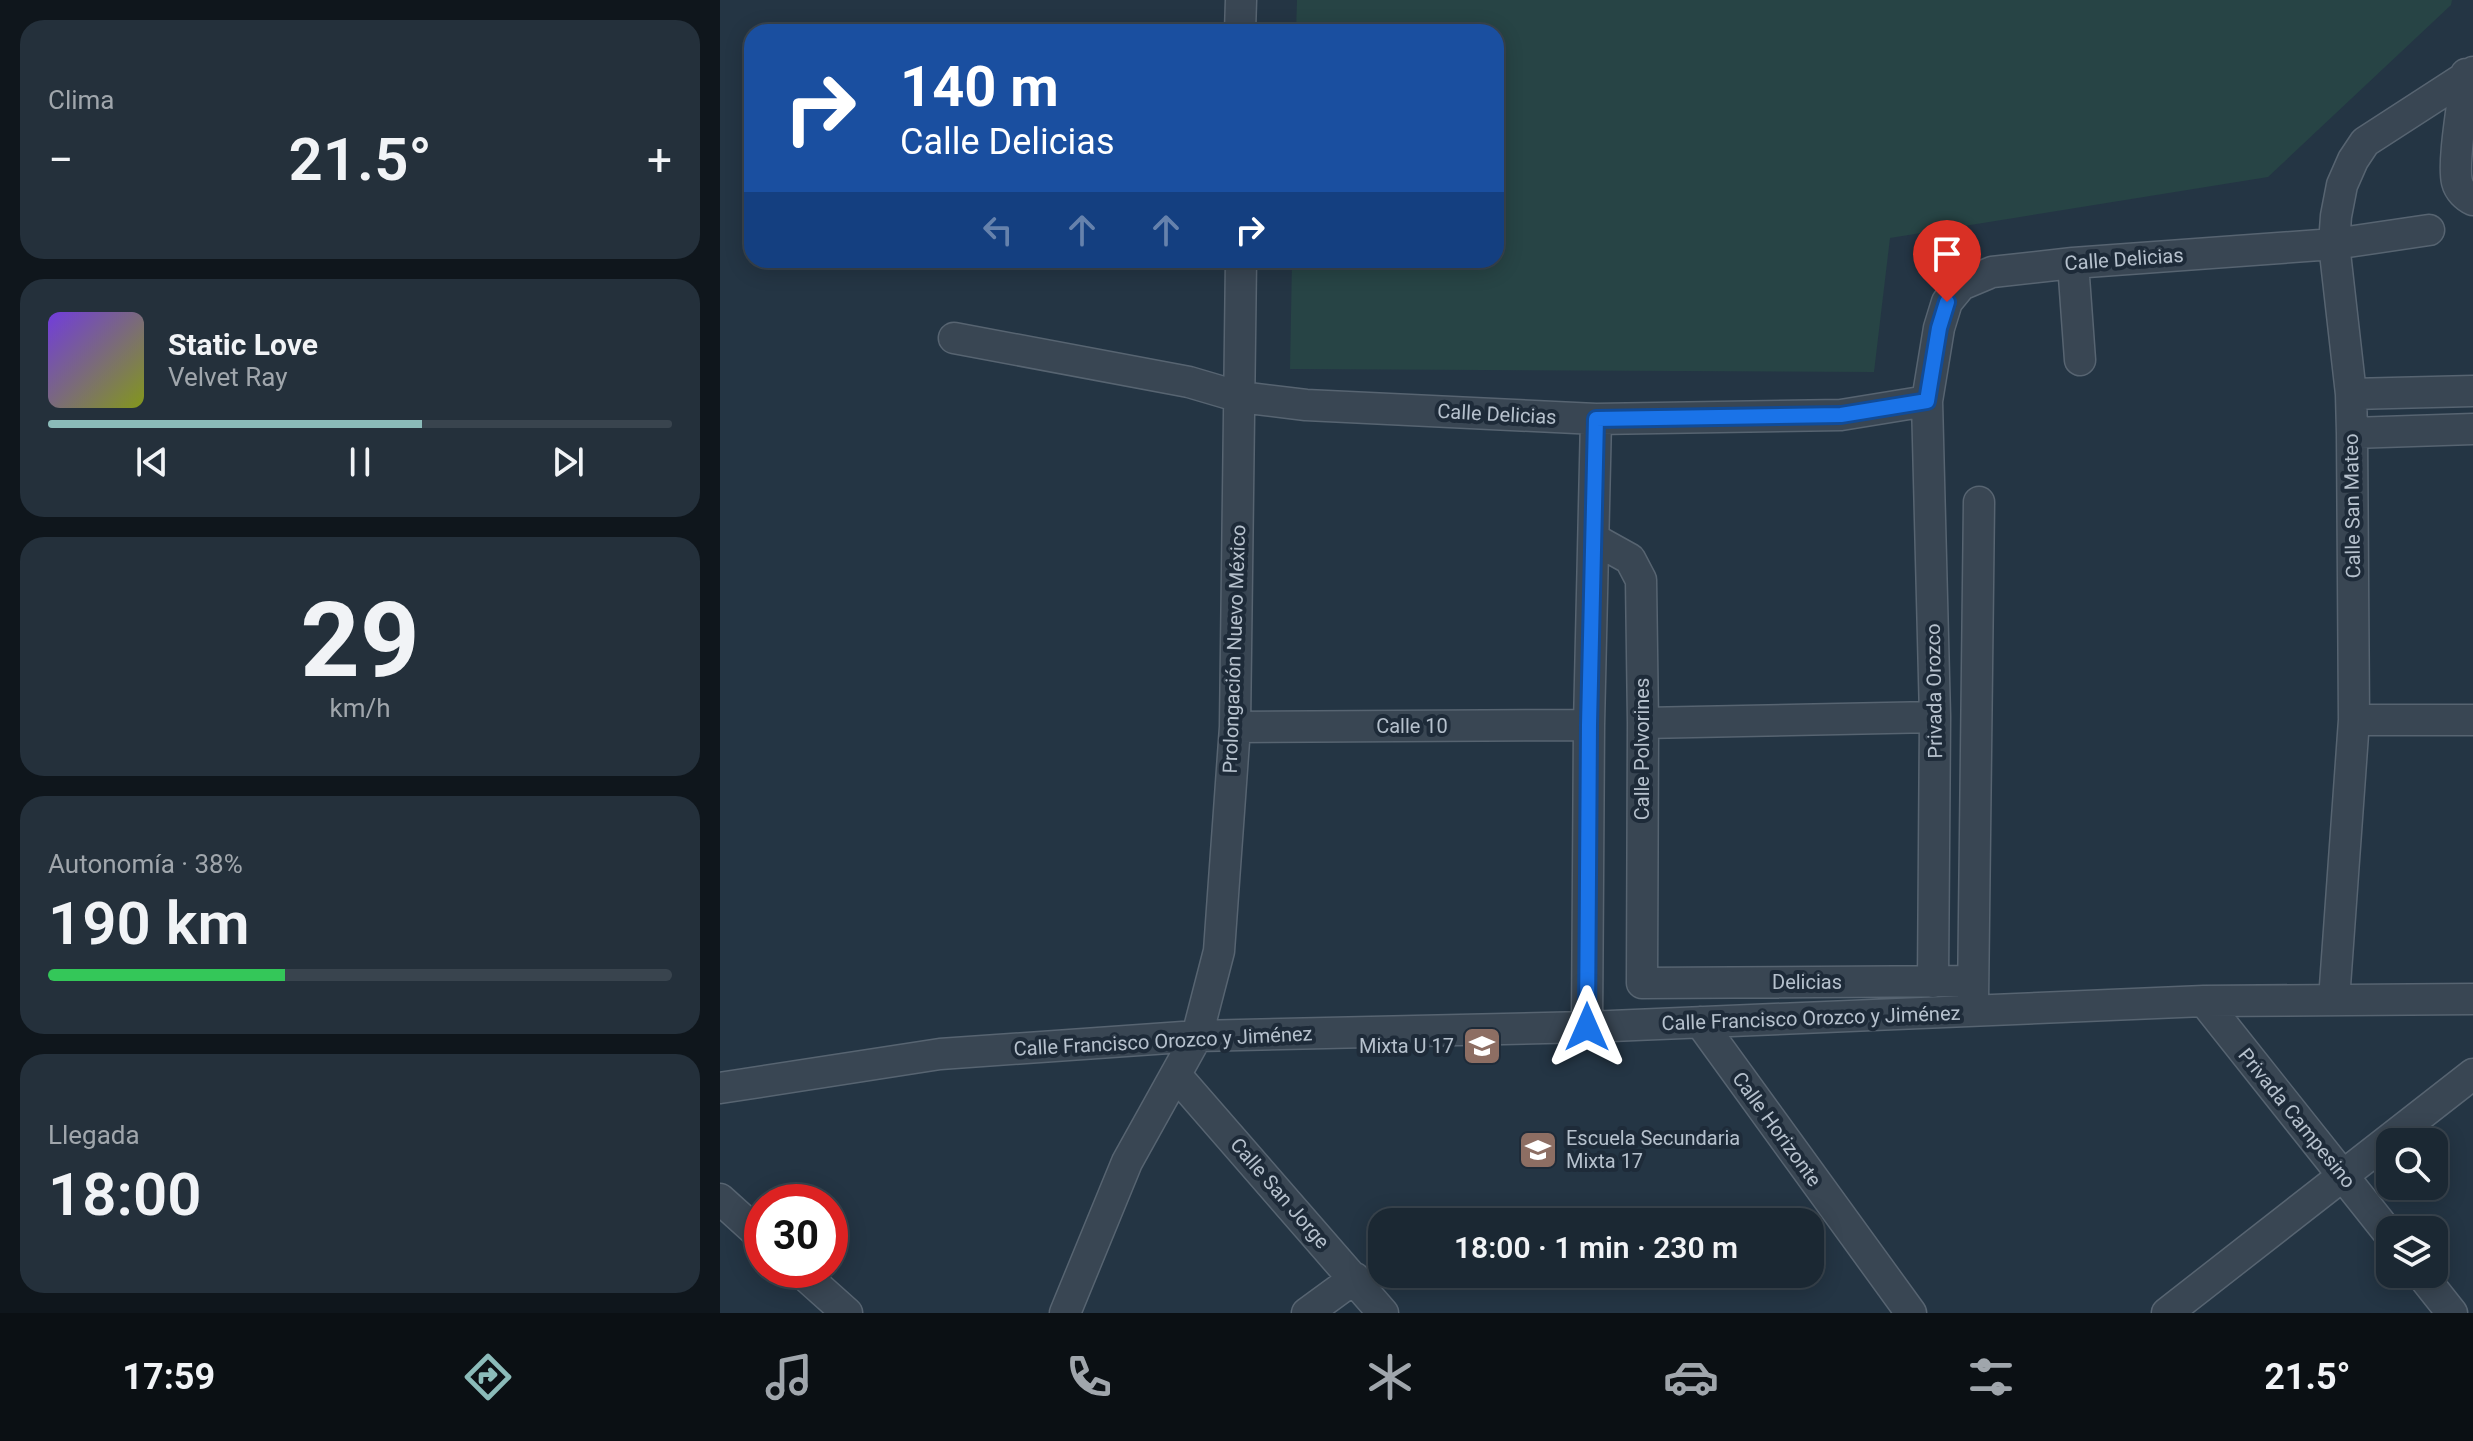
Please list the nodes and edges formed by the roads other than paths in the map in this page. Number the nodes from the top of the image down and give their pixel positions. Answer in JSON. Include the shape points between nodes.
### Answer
{"nodes":[{"id":1,"x":1241,"y":0,"type":"edge"},
{"id":2,"x":1240,"y":24,"type":"edge"},
{"id":3,"x":2470,"y":73,"type":"edge"},
{"id":4,"x":2473,"y":200,"type":"edge"},
{"id":5,"x":2429,"y":230,"type":"dead end"},
{"id":6,"x":2334,"y":244,"type":"junction"},
{"id":7,"x":2073,"y":263,"type":"junction"},
{"id":8,"x":1241,"y":268,"type":"edge"},
{"id":9,"x":954,"y":338,"type":"dead end"},
{"id":10,"x":2080,"y":360,"type":"dead end"},
{"id":11,"x":2473,"y":391,"type":"edge"},
{"id":12,"x":2351,"y":394,"type":"junction"},
{"id":13,"x":1240,"y":397,"type":"junction"},
{"id":14,"x":1927,"y":401,"type":"junction"},
{"id":15,"x":1596,"y":419,"type":"junction"},
{"id":16,"x":2473,"y":429,"type":"edge"},
{"id":17,"x":2352,"y":433,"type":"junction"},
{"id":18,"x":1979,"y":502,"type":"dead end"},
{"id":19,"x":1594,"y":539,"type":"junction"},
{"id":20,"x":1935,"y":717,"type":"junction"},
{"id":21,"x":2354,"y":720,"type":"junction"},
{"id":22,"x":2473,"y":720,"type":"edge"},
{"id":23,"x":1643,"y":723,"type":"junction"},
{"id":24,"x":1589,"y":725,"type":"junction"},
{"id":25,"x":1235,"y":727,"type":"junction"},
{"id":26,"x":1973,"y":981,"type":"junction"},
{"id":27,"x":1933,"y":982,"type":"junction"},
{"id":28,"x":1642,"y":983,"type":"joint"},
{"id":29,"x":2473,"y":999,"type":"edge"},
{"id":30,"x":2334,"y":1000,"type":"junction"},
{"id":31,"x":2204,"y":1001,"type":"junction"},
{"id":32,"x":1973,"y":1011,"type":"junction"},
{"id":33,"x":1700,"y":1022,"type":"junction"},
{"id":34,"x":1587,"y":1027,"type":"junction"},
{"id":35,"x":1197,"y":1036,"type":"junction"},
{"id":36,"x":2473,"y":1074,"type":"edge"},
{"id":37,"x":1176,"y":1075,"type":"junction"},
{"id":38,"x":720,"y":1088,"type":"edge"},
{"id":39,"x":2343,"y":1176,"type":"junction"},
{"id":40,"x":720,"y":1199,"type":"edge"},
{"id":41,"x":2376,"y":1217,"type":"edge"},
{"id":42,"x":744,"y":1221,"type":"edge"},
{"id":43,"x":1355,"y":1278,"type":"junction"},
{"id":44,"x":819,"y":1288,"type":"edge"},
{"id":45,"x":2432,"y":1288,"type":"edge"},
{"id":46,"x":847,"y":1313,"type":"edge"},
{"id":47,"x":1065,"y":1313,"type":"edge"},
{"id":48,"x":1307,"y":1313,"type":"edge"},
{"id":49,"x":1383,"y":1313,"type":"edge"},
{"id":50,"x":1911,"y":1313,"type":"edge"},
{"id":51,"x":2167,"y":1313,"type":"edge"},
{"id":52,"x":2452,"y":1313,"type":"edge"}],
"edges":[{"from":1,"to":2,"type":"street"},
{"from":3,"to":4,"type":"street","via":[[2457,182]]},
{"from":3,"to":6,"type":"street","name":"Calle San Mateo","via":[[2365,142],[2342,185]]},
{"from":5,"to":6,"type":"street","name":"Calle Delicias"},
{"from":6,"to":7,"type":"street","name":"Calle Delicias"},
{"from":6,"to":12,"type":"street","name":"Calle San Mateo"},
{"from":7,"to":10,"type":"street"},
{"from":7,"to":14,"type":"street","name":"Calle Delicias","via":[[1992,272],[1961,285],[1947,302],[1939,328]]},
{"from":8,"to":13,"type":"street","name":"Prolongación Nuevo México"},
{"from":9,"to":13,"type":"street","name":"Calle Delicias","via":[[1189,382]]},
{"from":11,"to":12,"type":"street"},
{"from":12,"to":17,"type":"street","name":"Calle San Mateo"},
{"from":13,"to":15,"type":"street","name":"Calle Delicias"},
{"from":13,"to":25,"type":"street","name":"Prolongación Nuevo México"},
{"from":14,"to":15,"type":"street","name":"Calle Delicias","via":[[1841,415]]},
{"from":14,"to":20,"type":"street","name":"Privada Orozco"},
{"from":15,"to":19,"type":"street"},
{"from":16,"to":17,"type":"street"},
{"from":17,"to":21,"type":"street","name":"Calle San Mateo"},
{"from":18,"to":26,"type":"street","name":"Privada Orozco"},
{"from":19,"to":23,"type":"street","name":"Calle Polvorines","via":[[1630,559],[1641,580]]},
{"from":19,"to":24,"type":"street"},
{"from":20,"to":23,"type":"street"},
{"from":20,"to":27,"type":"street","name":"Privada Orozco"},
{"from":21,"to":22,"type":"street"},
{"from":21,"to":30,"type":"street","name":"Calle San Mateo"},
{"from":23,"to":28,"type":"street","name":"Calle Polvorines"},
{"from":24,"to":25,"type":"street","name":"Calle 10"},
{"from":24,"to":34,"type":"street"},
{"from":25,"to":35,"type":"street","name":"Prolongación Nuevo México","via":[[1219,951]]},
{"from":26,"to":27,"type":"street","name":"Delicias"},
{"from":26,"to":32,"type":"street","name":"Privada Orozco"},
{"from":27,"to":28,"type":"street","name":"Delicias"},
{"from":29,"to":30,"type":"street","name":"Calle Francisco Orozco y Jiménez"},
{"from":30,"to":31,"type":"street","name":"Calle Francisco Orozco y Jiménez"},
{"from":31,"to":32,"type":"street","name":"Calle Francisco Orozco y Jiménez"},
{"from":31,"to":39,"type":"street","name":"Privada Campesino"},
{"from":32,"to":33,"type":"street","name":"Calle Francisco Orozco y Jiménez"},
{"from":33,"to":34,"type":"street","name":"Calle Francisco Orozco y Jiménez"},
{"from":33,"to":50,"type":"street","name":"Calle Horizonte"},
{"from":34,"to":35,"type":"street","name":"Calle Francisco Orozco y Jiménez"},
{"from":35,"to":37,"type":"street","name":"Prolongación Nuevo México"},
{"from":35,"to":38,"type":"street","name":"Calle Francisco Orozco y Jiménez","via":[[940,1054]]},
{"from":36,"to":39,"type":"street"},
{"from":37,"to":43,"type":"street","name":"Calle San Jorge"},
{"from":37,"to":47,"type":"street","name":"Prolongación Nuevo México","via":[[1127,1162]]},
{"from":39,"to":41,"type":"street","name":"Privada Campesino"},
{"from":39,"to":51,"type":"street"},
{"from":40,"to":42,"type":"street"},
{"from":43,"to":48,"type":"street"},
{"from":43,"to":49,"type":"street","name":"Calle San Jorge"},
{"from":44,"to":46,"type":"street"},
{"from":45,"to":52,"type":"street"}]}
